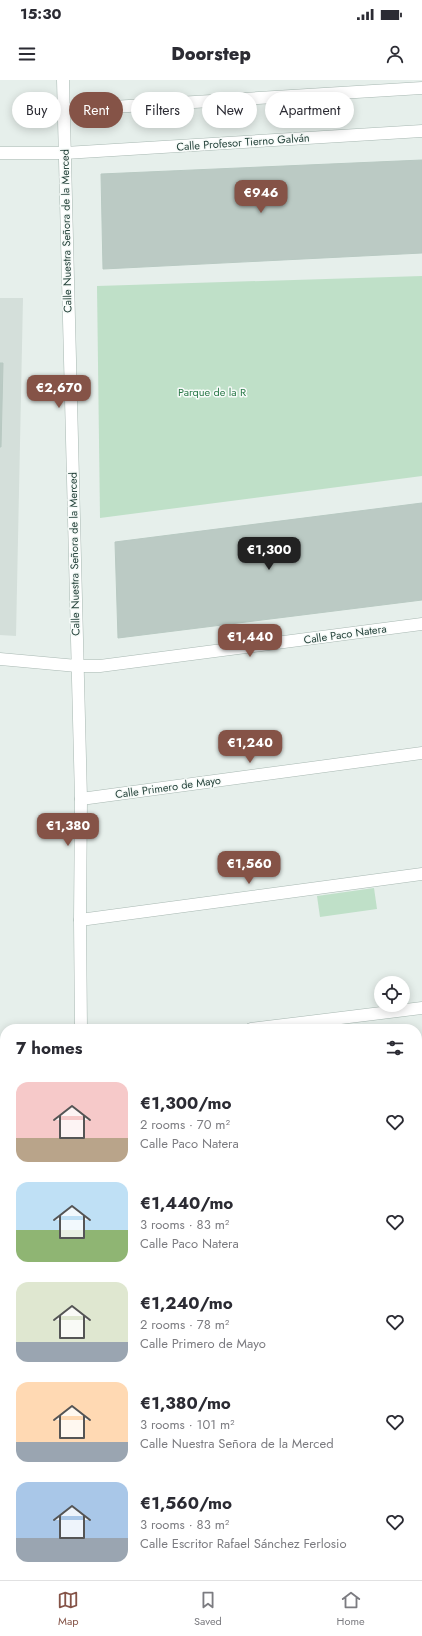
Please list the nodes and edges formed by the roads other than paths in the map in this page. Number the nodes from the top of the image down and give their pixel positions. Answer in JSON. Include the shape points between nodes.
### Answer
{"nodes":[{"id":1,"x":63,"y":80,"type":"edge"},
{"id":2,"x":422,"y":88,"type":"edge"},
{"id":3,"x":63,"y":110,"type":"junction"},
{"id":4,"x":422,"y":131,"type":"edge"},
{"id":5,"x":0,"y":153,"type":"edge"},
{"id":6,"x":65,"y":153,"type":"junction"},
{"id":7,"x":422,"y":624,"type":"edge"},
{"id":8,"x":0,"y":659,"type":"edge"},
{"id":9,"x":77,"y":666,"type":"junction"},
{"id":10,"x":422,"y":753,"type":"edge"},
{"id":11,"x":81,"y":799,"type":"junction"},
{"id":12,"x":422,"y":874,"type":"edge"},
{"id":13,"x":80,"y":920,"type":"junction"},
{"id":14,"x":422,"y":1008,"type":"edge"},
{"id":15,"x":81,"y":1024,"type":"edge"},
{"id":16,"x":292,"y":1024,"type":"edge"}],
"edges":[{"from":1,"to":3,"type":"street","name":"Calle Nuestra Señora de la Merced"},
{"from":2,"to":3,"type":"street"},
{"from":3,"to":6,"type":"street","name":"Calle Nuestra Señora de la Merced"},
{"from":4,"to":6,"type":"street","name":"Calle Profesor Tierno Galván"},
{"from":5,"to":6,"type":"street","name":"Calle Profesor Tierno Galván"},
{"from":6,"to":9,"type":"street","name":"Calle Nuestra Señora de la Merced"},
{"from":7,"to":9,"type":"street","name":"Calle Paco Natera","via":[[100,666]]},
{"from":8,"to":9,"type":"street","name":"Calle Paco Natera"},
{"from":9,"to":11,"type":"street","name":"Calle Nuestra Señora de la Merced"},
{"from":10,"to":11,"type":"street","name":"Calle Primero de Mayo"},
{"from":11,"to":13,"type":"street","name":"Calle Nuestra Señora de la Merced"},
{"from":12,"to":13,"type":"street"},
{"from":13,"to":15,"type":"street","name":"Calle Nuestra Señora de la Merced"},
{"from":14,"to":16,"type":"street"}]}
